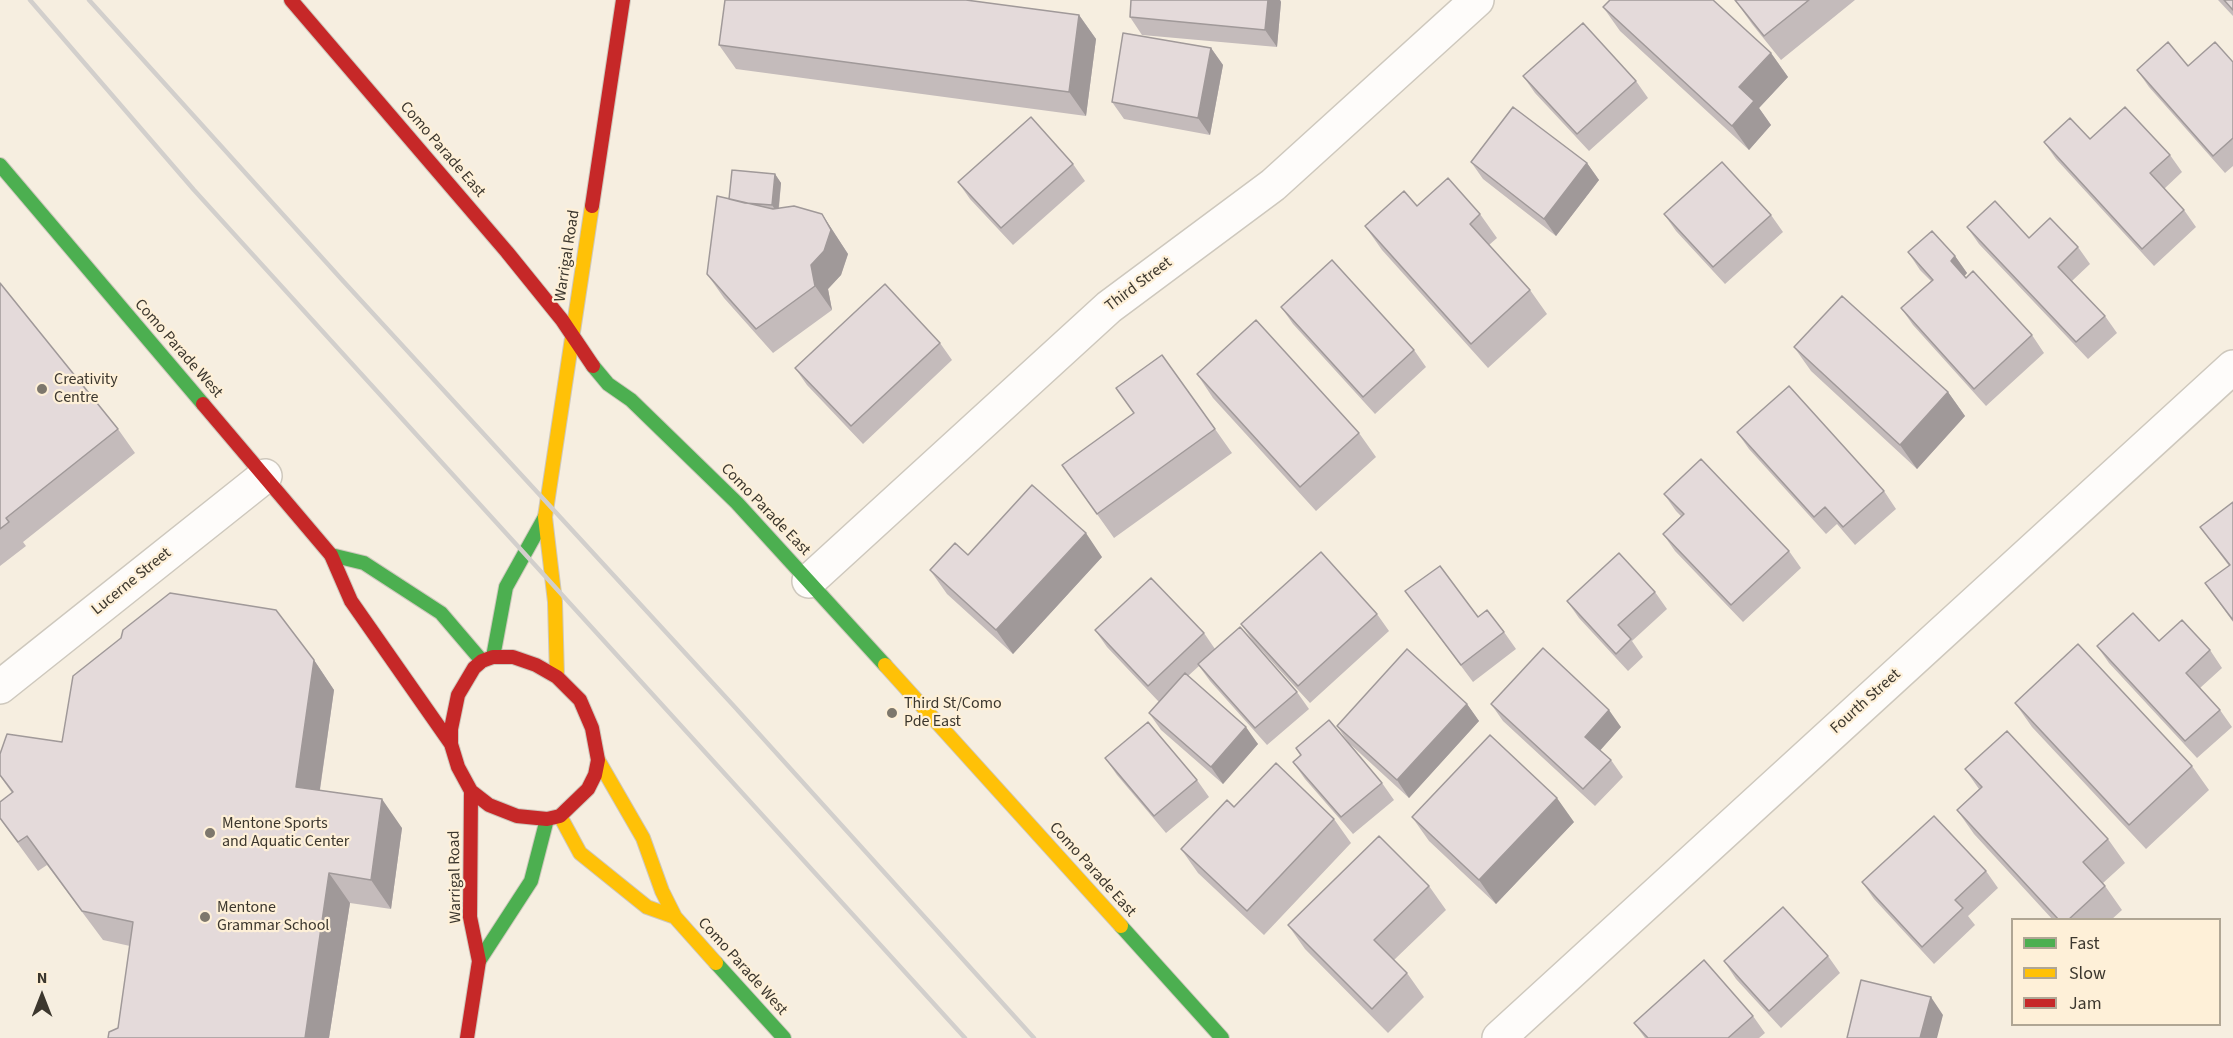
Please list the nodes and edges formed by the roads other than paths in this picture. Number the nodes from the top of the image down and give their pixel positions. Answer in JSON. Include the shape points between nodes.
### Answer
{"nodes":[{"id":1,"x":291,"y":0,"type":"edge"},
{"id":2,"x":623,"y":0,"type":"edge"},
{"id":3,"x":1477,"y":0,"type":"edge"},
{"id":4,"x":0,"y":165,"type":"edge"},
{"id":5,"x":572,"y":335,"type":"junction"},
{"id":6,"x":2233,"y":367,"type":"edge"},
{"id":7,"x":265,"y":476,"type":"junction"},
{"id":8,"x":545,"y":517,"type":"junction"},
{"id":9,"x":331,"y":555,"type":"junction"},
{"id":10,"x":809,"y":581,"type":"junction"},
{"id":11,"x":488,"y":659,"type":"junction"},
{"id":12,"x":557,"y":677,"type":"junction"},
{"id":13,"x":0,"y":687,"type":"edge"},
{"id":14,"x":452,"y":744,"type":"junction"},
{"id":15,"x":598,"y":760,"type":"junction"},
{"id":16,"x":471,"y":791,"type":"junction"},
{"id":17,"x":553,"y":818,"type":"junction"},
{"id":18,"x":675,"y":917,"type":"junction"},
{"id":19,"x":479,"y":961,"type":"junction"},
{"id":20,"x":467,"y":1038,"type":"edge"},
{"id":21,"x":784,"y":1038,"type":"edge"},
{"id":22,"x":1222,"y":1038,"type":"edge"},
{"id":23,"x":1499,"y":1038,"type":"edge"}],
"edges":[{"from":1,"to":5,"type":"street","name":"Como Parade East","via":[[513,259]]},
{"from":2,"to":5,"type":"street","name":"Warrigal Road"},
{"from":3,"to":10,"type":"street","name":"Third Street","via":[[1273,185],[1109,307]]},
{"from":4,"to":7,"type":"street","name":"Como Parade West"},
{"from":5,"to":8,"type":"street","name":"Warrigal Road"},
{"from":5,"to":10,"type":"street","name":"Como Parade East","via":[[608,384],[668,435]]},
{"from":6,"to":23,"type":"street","name":"Fourth Street"},
{"from":7,"to":9,"type":"street","name":"Como Parade West"},
{"from":7,"to":13,"type":"street","name":"Lucerne Street"},
{"from":8,"to":11,"type":"street","name":"Warrigal Road","via":[[506,587]]},
{"from":8,"to":12,"type":"street","name":"Warrigal Road","via":[[555,602]]},
{"from":9,"to":11,"type":"street","via":[[364,563],[441,613]]},
{"from":9,"to":14,"type":"street","name":"Como Parade West","via":[[351,601]]},
{"from":10,"to":22,"type":"street","name":"Como Parade East"},
{"from":11,"to":12,"type":"street","via":[[513,657]]},
{"from":11,"to":14,"type":"street","via":[[474,668],[458,695]]},
{"from":12,"to":15,"type":"street","via":[[580,700],[592,728]]},
{"from":14,"to":16,"type":"street","via":[[458,767]]},
{"from":15,"to":17,"type":"street","via":[[588,789],[572,807]]},
{"from":15,"to":18,"type":"street","name":"Como Parade West","via":[[643,838]]},
{"from":16,"to":17,"type":"street","via":[[489,806],[517,816]]},
{"from":16,"to":19,"type":"street","name":"Warrigal Road","via":[[470,918]]},
{"from":17,"to":18,"type":"street","name":"Como Parade West","via":[[580,853],[647,907]]},
{"from":17,"to":19,"type":"street","name":"Warrigal Road","via":[[531,881]]},
{"from":18,"to":21,"type":"street","name":"Como Parade West"},
{"from":19,"to":20,"type":"street","name":"Warrigal Road"}]}
